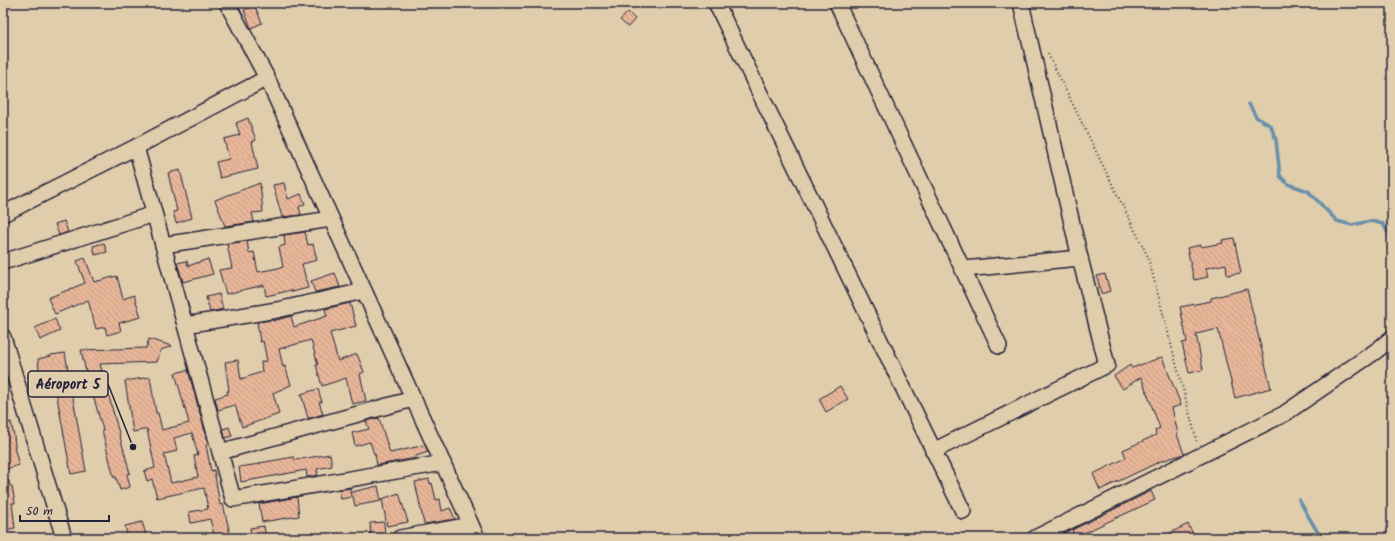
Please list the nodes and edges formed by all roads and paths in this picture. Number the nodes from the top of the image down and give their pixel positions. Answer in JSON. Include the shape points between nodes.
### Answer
{"nodes":[{"id":1,"x":227,"y":3,"type":"edge"},
{"id":2,"x":716,"y":3,"type":"edge"},
{"id":3,"x":837,"y":3,"type":"edge"},
{"id":4,"x":1021,"y":3,"type":"edge"},
{"id":5,"x":1047,"y":52,"type":"dead end"},
{"id":6,"x":266,"y":78,"type":"junction"},
{"id":7,"x":136,"y":147,"type":"junction"},
{"id":8,"x":3,"y":214,"type":"edge"},
{"id":9,"x":154,"y":214,"type":"junction"},
{"id":10,"x":331,"y":219,"type":"junction"},
{"id":11,"x":163,"y":246,"type":"junction"},
{"id":12,"x":1080,"y":258,"type":"junction"},
{"id":13,"x":3,"y":262,"type":"edge"},
{"id":14,"x":964,"y":269,"type":"junction"},
{"id":15,"x":364,"y":291,"type":"junction"},
{"id":16,"x":185,"y":326,"type":"junction"},
{"id":17,"x":3,"y":337,"type":"edge"},
{"id":18,"x":1392,"y":338,"type":"edge"},
{"id":19,"x":999,"y":346,"type":"dead end"},
{"id":20,"x":413,"y":399,"type":"junction"},
{"id":21,"x":933,"y":451,"type":"junction"},
{"id":22,"x":220,"y":452,"type":"junction"},
{"id":23,"x":1200,"y":455,"type":"junction"},
{"id":24,"x":443,"y":463,"type":"junction"},
{"id":25,"x":963,"y":511,"type":"dead end"},
{"id":26,"x":474,"y":532,"type":"edge"},
{"id":27,"x":64,"y":538,"type":"edge"},
{"id":28,"x":400,"y":538,"type":"edge"},
{"id":29,"x":1035,"y":538,"type":"edge"}],
"edges":[{"from":1,"to":6,"type":"street"},
{"from":2,"to":21,"type":"street"},
{"from":3,"to":14,"type":"street"},
{"from":4,"to":12,"type":"street"},
{"from":5,"to":23,"type":"path","via":[[1148,257]]},
{"from":6,"to":7,"type":"street"},
{"from":6,"to":10,"type":"street"},
{"from":7,"to":8,"type":"street"},
{"from":7,"to":9,"type":"street"},
{"from":9,"to":11,"type":"street"},
{"from":9,"to":13,"type":"street"},
{"from":10,"to":11,"type":"street"},
{"from":10,"to":15,"type":"street"},
{"from":11,"to":16,"type":"street"},
{"from":12,"to":14,"type":"street"},
{"from":12,"to":21,"type":"street","via":[[1107,365]]},
{"from":14,"to":19,"type":"street"},
{"from":15,"to":16,"type":"street"},
{"from":15,"to":20,"type":"street"},
{"from":16,"to":22,"type":"street"},
{"from":17,"to":27,"type":"street"},
{"from":18,"to":23,"type":"street","via":[[1284,414]]},
{"from":20,"to":22,"type":"street"},
{"from":20,"to":24,"type":"street"},
{"from":21,"to":25,"type":"street"},
{"from":22,"to":24,"type":"street","via":[[233,499]]},
{"from":23,"to":29,"type":"street"},
{"from":24,"to":26,"type":"street"},
{"from":26,"to":28,"type":"street"}]}
